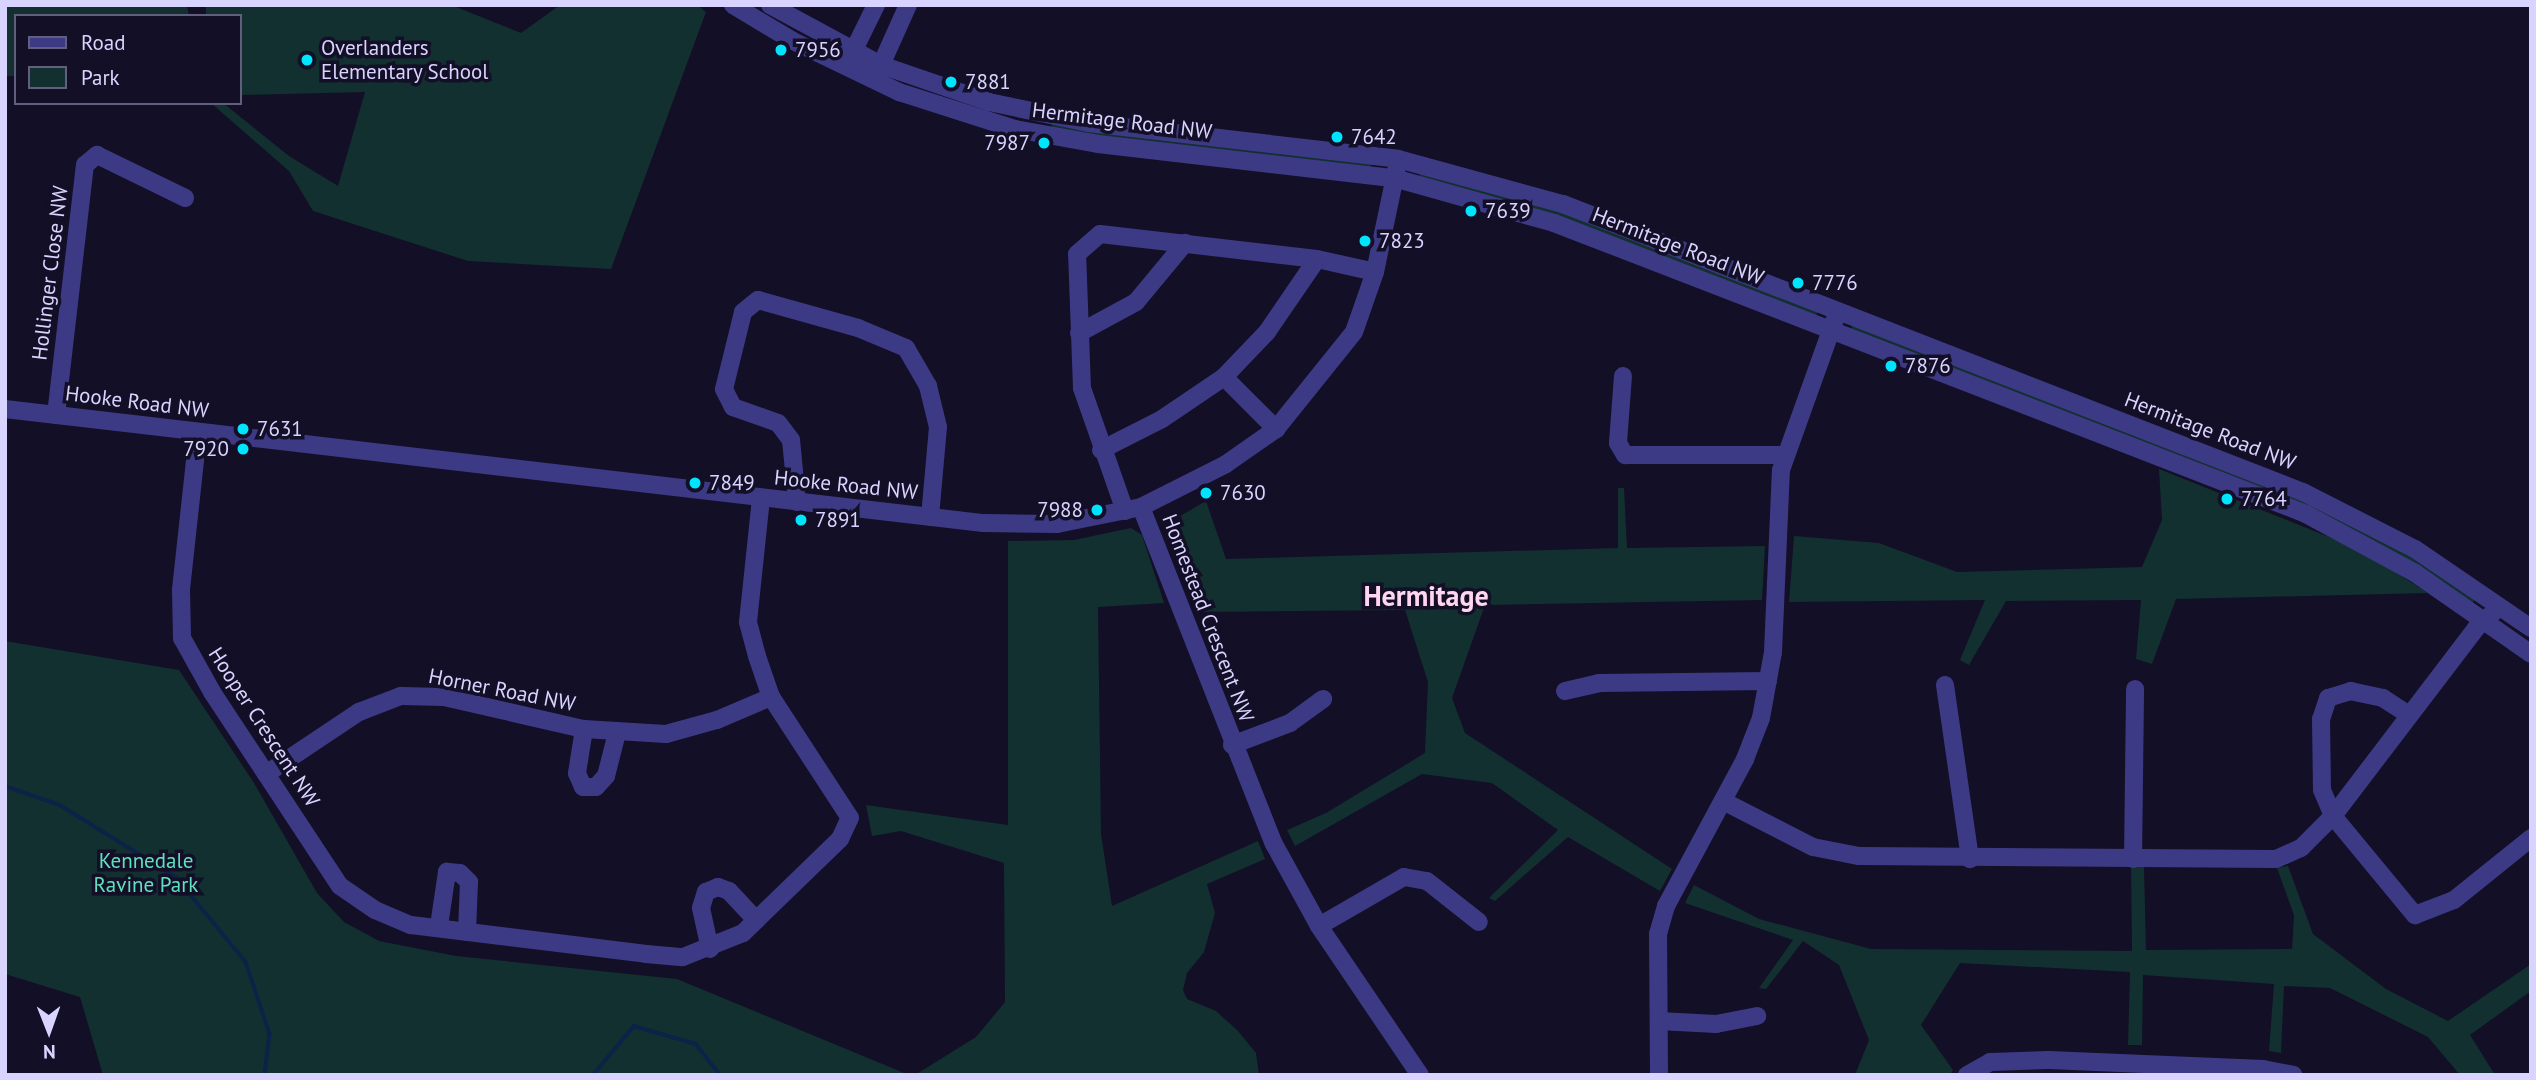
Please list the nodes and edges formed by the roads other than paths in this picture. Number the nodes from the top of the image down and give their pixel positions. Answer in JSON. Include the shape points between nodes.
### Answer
{"nodes":[{"id":1,"x":733,"y":5,"type":"edge"},
{"id":2,"x":770,"y":5,"type":"edge"},
{"id":3,"x":876,"y":5,"type":"edge"},
{"id":4,"x":908,"y":5,"type":"edge"},
{"id":5,"x":849,"y":59,"type":"junction"},
{"id":6,"x":878,"y":73,"type":"junction"},
{"id":7,"x":1398,"y":159,"type":"junction"},
{"id":8,"x":1394,"y":178,"type":"junction"},
{"id":9,"x":185,"y":198,"type":"dead end"},
{"id":10,"x":1185,"y":243,"type":"junction"},
{"id":11,"x":1317,"y":259,"type":"junction"},
{"id":12,"x":1375,"y":272,"type":"junction"},
{"id":13,"x":1838,"y":311,"type":"junction"},
{"id":14,"x":1831,"y":328,"type":"junction"},
{"id":15,"x":1079,"y":333,"type":"junction"},
{"id":16,"x":1623,"y":376,"type":"dead end"},
{"id":17,"x":1224,"y":377,"type":"junction"},
{"id":18,"x":5,"y":409,"type":"edge"},
{"id":19,"x":57,"y":415,"type":"junction"},
{"id":20,"x":1276,"y":429,"type":"junction"},
{"id":21,"x":198,"y":433,"type":"junction"},
{"id":22,"x":1101,"y":450,"type":"junction"},
{"id":23,"x":1784,"y":455,"type":"junction"},
{"id":24,"x":761,"y":498,"type":"junction"},
{"id":25,"x":797,"y":502,"type":"junction"},
{"id":26,"x":1133,"y":509,"type":"junction"},
{"id":27,"x":930,"y":517,"type":"junction"},
{"id":28,"x":2504,"y":607,"type":"junction"},
{"id":29,"x":2483,"y":619,"type":"junction"},
{"id":30,"x":2531,"y":628,"type":"edge"},
{"id":31,"x":2531,"y":654,"type":"edge"},
{"id":32,"x":1768,"y":681,"type":"junction"},
{"id":33,"x":1945,"y":685,"type":"dead end"},
{"id":34,"x":2135,"y":689,"type":"dead end"},
{"id":35,"x":1565,"y":691,"type":"dead end"},
{"id":36,"x":771,"y":697,"type":"junction"},
{"id":37,"x":1323,"y":699,"type":"dead end"},
{"id":38,"x":2409,"y":715,"type":"junction"},
{"id":39,"x":584,"y":729,"type":"junction"},
{"id":40,"x":617,"y":733,"type":"junction"},
{"id":41,"x":1232,"y":745,"type":"junction"},
{"id":42,"x":267,"y":774,"type":"junction"},
{"id":43,"x":1723,"y":801,"type":"junction"},
{"id":44,"x":2333,"y":816,"type":"junction"},
{"id":45,"x":2531,"y":838,"type":"edge"},
{"id":46,"x":1970,"y":859,"type":"junction"},
{"id":47,"x":2133,"y":859,"type":"junction"},
{"id":48,"x":756,"y":920,"type":"junction"},
{"id":49,"x":1479,"y":922,"type":"dead end"},
{"id":50,"x":439,"y":926,"type":"junction"},
{"id":51,"x":1319,"y":926,"type":"junction"},
{"id":52,"x":467,"y":932,"type":"junction"},
{"id":53,"x":710,"y":949,"type":"junction"},
{"id":54,"x":1757,"y":1016,"type":"dead end"},
{"id":55,"x":1659,"y":1021,"type":"junction"},
{"id":56,"x":2131,"y":1070,"type":"edge"},
{"id":57,"x":2262,"y":1072,"type":"edge"},
{"id":58,"x":1420,"y":1075,"type":"edge"},
{"id":59,"x":1658,"y":1075,"type":"edge"},
{"id":60,"x":1967,"y":1075,"type":"edge"},
{"id":61,"x":2293,"y":1075,"type":"edge"}],
"edges":[{"from":1,"to":5,"type":"street","name":"Hermitage Road NW"},
{"from":2,"to":5,"type":"street","name":"Hermitage Road NW"},
{"from":3,"to":5,"type":"street"},
{"from":4,"to":6,"type":"street"},
{"from":5,"to":6,"type":"street","name":"Hermitage Road NW"},
{"from":6,"to":7,"type":"street","name":"Hermitage Road NW","via":[[1048,116]]},
{"from":6,"to":8,"type":"street","name":"Hermitage Road NW","via":[[951,112],[1065,140]]},
{"from":7,"to":8,"type":"street","name":"Hooke Road NW"},
{"from":7,"to":13,"type":"street","name":"Hermitage Road NW","via":[[1563,204]]},
{"from":8,"to":12,"type":"street","name":"Hooke Road NW"},
{"from":8,"to":14,"type":"street","name":"Hermitage Road NW","via":[[1554,223]]},
{"from":9,"to":19,"type":"street","name":"Hollinger Close NW","via":[[97,155],[85,165]]},
{"from":10,"to":11,"type":"street"},
{"from":10,"to":15,"type":"street","via":[[1136,302]]},
{"from":10,"to":15,"type":"street","name":"Homestead Crescent NW","via":[[1100,234],[1077,254]]},
{"from":11,"to":12,"type":"street"},
{"from":11,"to":17,"type":"street","via":[[1267,332]]},
{"from":12,"to":20,"type":"street","name":"Hooke Road NW","via":[[1354,332]]},
{"from":13,"to":14,"type":"street"},
{"from":13,"to":28,"type":"street","name":"Hermitage Road NW","via":[[2303,492],[2415,549]]},
{"from":14,"to":23,"type":"street"},
{"from":14,"to":29,"type":"street","name":"Hermitage Road NW","via":[[2306,514],[2381,551]]},
{"from":15,"to":22,"type":"street","name":"Homestead Crescent NW","via":[[1082,388]]},
{"from":16,"to":23,"type":"street","via":[[1618,443],[1625,455]]},
{"from":17,"to":20,"type":"street"},
{"from":17,"to":22,"type":"street","via":[[1162,418]]},
{"from":18,"to":19,"type":"street","name":"Hooke Road NW"},
{"from":19,"to":21,"type":"street","name":"Hooke Road NW"},
{"from":20,"to":26,"type":"street","name":"Hooke Road NW","via":[[1226,464]]},
{"from":21,"to":24,"type":"street","name":"Hooke Road NW"},
{"from":21,"to":42,"type":"street","name":"Hooper Crescent NW","via":[[181,590],[182,638],[197,669]]},
{"from":22,"to":26,"type":"street","name":"Homestead Crescent NW"},
{"from":23,"to":32,"type":"street"},
{"from":24,"to":25,"type":"street","name":"Hooke Road NW"},
{"from":24,"to":36,"type":"street","name":"Hooper Crescent NW","via":[[748,622]]},
{"from":25,"to":27,"type":"street","name":"Hooke Road NW"},
{"from":25,"to":27,"type":"street","via":[[791,440],[778,423],[733,407],[724,389],[743,312],[758,300],[858,328],[906,348],[928,386],[938,427]]},
{"from":26,"to":27,"type":"street","name":"Hooke Road NW","via":[[1057,524]]},
{"from":26,"to":41,"type":"street","name":"Homestead Crescent NW"},
{"from":28,"to":29,"type":"street"},
{"from":28,"to":30,"type":"street","name":"Hermitage Road NW"},
{"from":29,"to":31,"type":"street","name":"Hermitage Road NW"},
{"from":29,"to":38,"type":"street"},
{"from":32,"to":35,"type":"street","via":[[1599,683]]},
{"from":32,"to":43,"type":"street","via":[[1755,735]]},
{"from":33,"to":46,"type":"street"},
{"from":34,"to":47,"type":"street"},
{"from":36,"to":40,"type":"street","name":"Horner Road NW","via":[[717,720],[666,734]]},
{"from":36,"to":48,"type":"street","name":"Hooper Crescent NW","via":[[850,818],[841,839]]},
{"from":37,"to":41,"type":"street","name":"Homestead Crescent NW","via":[[1290,723]]},
{"from":38,"to":44,"type":"street"},
{"from":38,"to":44,"type":"street","via":[[2383,698],[2343,691],[2328,698],[2321,719],[2322,790]]},
{"from":39,"to":40,"type":"street","name":"Horner Road NW"},
{"from":39,"to":40,"type":"street","name":"Horner Road NW","via":[[577,773],[583,787],[596,788],[606,776]]},
{"from":39,"to":42,"type":"street","name":"Horner Road NW","via":[[444,697],[401,696],[359,712]]},
{"from":41,"to":51,"type":"street","name":"Homestead Crescent NW","via":[[1274,844]]},
{"from":42,"to":50,"type":"street","name":"Hooper Crescent NW","via":[[340,886],[375,910],[411,925]]},
{"from":43,"to":46,"type":"street","via":[[1778,831],[1830,851],[1875,858]]},
{"from":43,"to":55,"type":"street","via":[[1663,915],[1656,951]]},
{"from":44,"to":45,"type":"street","via":[[2415,915],[2455,900]]},
{"from":44,"to":47,"type":"street","via":[[2301,848],[2276,859]]},
{"from":46,"to":47,"type":"street"},
{"from":48,"to":53,"type":"street","name":"Hooper Crescent NW","via":[[743,933]]},
{"from":48,"to":53,"type":"street","via":[[729,891],[718,887],[706,891],[701,908]]},
{"from":49,"to":51,"type":"street","via":[[1427,881],[1404,877]]},
{"from":50,"to":52,"type":"street","name":"Hooper Crescent NW"},
{"from":50,"to":52,"type":"street","via":[[447,872],[460,873],[469,882]]},
{"from":51,"to":58,"type":"street","name":"Homestead Crescent NW"},
{"from":52,"to":53,"type":"street","name":"Hooper Crescent NW","via":[[683,957]]},
{"from":54,"to":55,"type":"street","via":[[1716,1024]]},
{"from":55,"to":59,"type":"street"},
{"from":56,"to":57,"type":"street"},
{"from":56,"to":60,"type":"street","via":[[2000,1061]]},
{"from":57,"to":61,"type":"street"}]}
